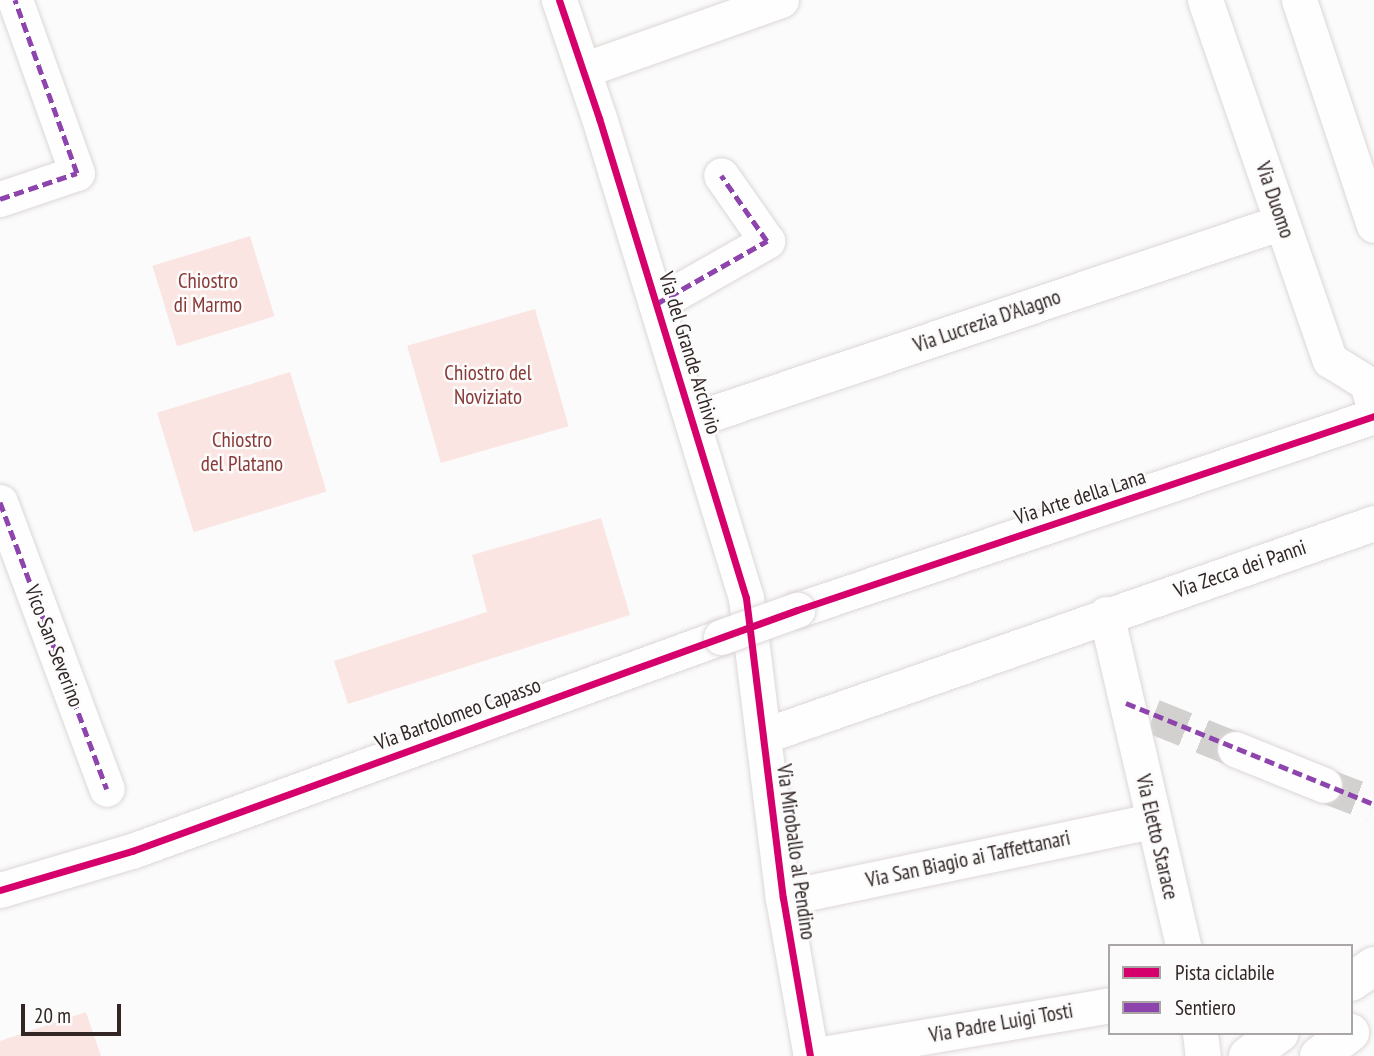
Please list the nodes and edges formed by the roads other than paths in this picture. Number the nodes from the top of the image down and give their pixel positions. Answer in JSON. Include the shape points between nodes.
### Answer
{"nodes":[{"id":1,"x":15,"y":0,"type":"edge"},
{"id":2,"x":781,"y":0,"type":"edge"},
{"id":3,"x":1205,"y":0,"type":"edge"},
{"id":4,"x":1299,"y":0,"type":"edge"},
{"id":5,"x":561,"y":3,"type":"edge"},
{"id":6,"x":583,"y":69,"type":"junction"},
{"id":7,"x":1366,"y":173,"type":"edge"},
{"id":8,"x":721,"y":175,"type":"dead end"},
{"id":9,"x":0,"y":199,"type":"edge"},
{"id":10,"x":1282,"y":222,"type":"junction"},
{"id":11,"x":1374,"y":225,"type":"edge"},
{"id":12,"x":656,"y":304,"type":"junction"},
{"id":13,"x":1372,"y":390,"type":"edge"},
{"id":14,"x":1374,"y":416,"type":"edge"},
{"id":15,"x":692,"y":420,"type":"junction"},
{"id":16,"x":1,"y":511,"type":"edge"},
{"id":17,"x":1374,"y":523,"type":"edge"},
{"id":18,"x":797,"y":610,"type":"joint"},
{"id":19,"x":1106,"y":614,"type":"junction"},
{"id":20,"x":752,"y":653,"type":"joint"},
{"id":21,"x":763,"y":736,"type":"junction"},
{"id":22,"x":1235,"y":749,"type":"tunnel mouth"},
{"id":23,"x":1324,"y":785,"type":"tunnel mouth"},
{"id":24,"x":107,"y":789,"type":"dead end"},
{"id":25,"x":1153,"y":821,"type":"junction"},
{"id":26,"x":0,"y":890,"type":"edge"},
{"id":27,"x":783,"y":898,"type":"junction"},
{"id":28,"x":1183,"y":944,"type":"edge"},
{"id":29,"x":1374,"y":966,"type":"edge"},
{"id":30,"x":1353,"y":981,"type":"edge"},
{"id":31,"x":1108,"y":1005,"type":"edge"},
{"id":32,"x":1374,"y":1016,"type":"edge"},
{"id":33,"x":1353,"y":1032,"type":"edge"},
{"id":34,"x":1200,"y":1035,"type":"edge"},
{"id":35,"x":1277,"y":1035,"type":"edge"},
{"id":36,"x":1348,"y":1035,"type":"edge"},
{"id":37,"x":810,"y":1056,"type":"edge"},
{"id":38,"x":1203,"y":1056,"type":"edge"},
{"id":39,"x":1248,"y":1056,"type":"edge"},
{"id":40,"x":1320,"y":1056,"type":"edge"}],
"edges":[{"from":1,"to":9,"type":"street","via":[[77,173]]},
{"from":2,"to":6,"type":"street"},
{"from":3,"to":10,"type":"street","name":"Via Duomo"},
{"from":4,"to":7,"type":"street"},
{"from":5,"to":6,"type":"street","name":"Via del Grande Archivio"},
{"from":6,"to":12,"type":"street","name":"Via del Grande Archivio"},
{"from":7,"to":11,"type":"street"},
{"from":8,"to":12,"type":"street","via":[[767,241]]},
{"from":10,"to":13,"type":"street","name":"Via Duomo","via":[[1330,360]]},
{"from":10,"to":15,"type":"street","name":"Via Lucrezia D'Alagno"},
{"from":12,"to":15,"type":"street","name":"Via del Grande Archivio"},
{"from":14,"to":18,"type":"street","name":"Via Arte della Lana"},
{"from":15,"to":20,"type":"street","name":"Via del Grande Archivio","via":[[746,598]]},
{"from":16,"to":24,"type":"street","name":"Vico San Severino"},
{"from":17,"to":19,"type":"street","name":"Via Zecca dei Panni"},
{"from":18,"to":26,"type":"street","name":"Via Bartolomeo Capasso","bridge":true,"via":[[132,851]]},
{"from":19,"to":21,"type":"street","name":"Via Zecca dei Panni"},
{"from":19,"to":25,"type":"street","name":"Via Eletto Starace","via":[[1137,716]]},
{"from":20,"to":21,"type":"street","name":"Via Miroballo al Pendino"},
{"from":21,"to":27,"type":"street","name":"Via Miroballo al Pendino"},
{"from":22,"to":23,"type":"street"},
{"from":25,"to":27,"type":"street","name":"Via San Biagio ai Taffettanari"},
{"from":25,"to":28,"type":"street","name":"Via Eletto Starace"},
{"from":27,"to":37,"type":"street","name":"Via Miroballo al Pendino"},
{"from":29,"to":30,"type":"main road"},
{"from":31,"to":37,"type":"street","name":"Via Padre Luigi Tosti"},
{"from":32,"to":33,"type":"main road"},
{"from":34,"to":38,"type":"street"},
{"from":35,"to":39,"type":"main road"},
{"from":36,"to":40,"type":"main road"}]}
